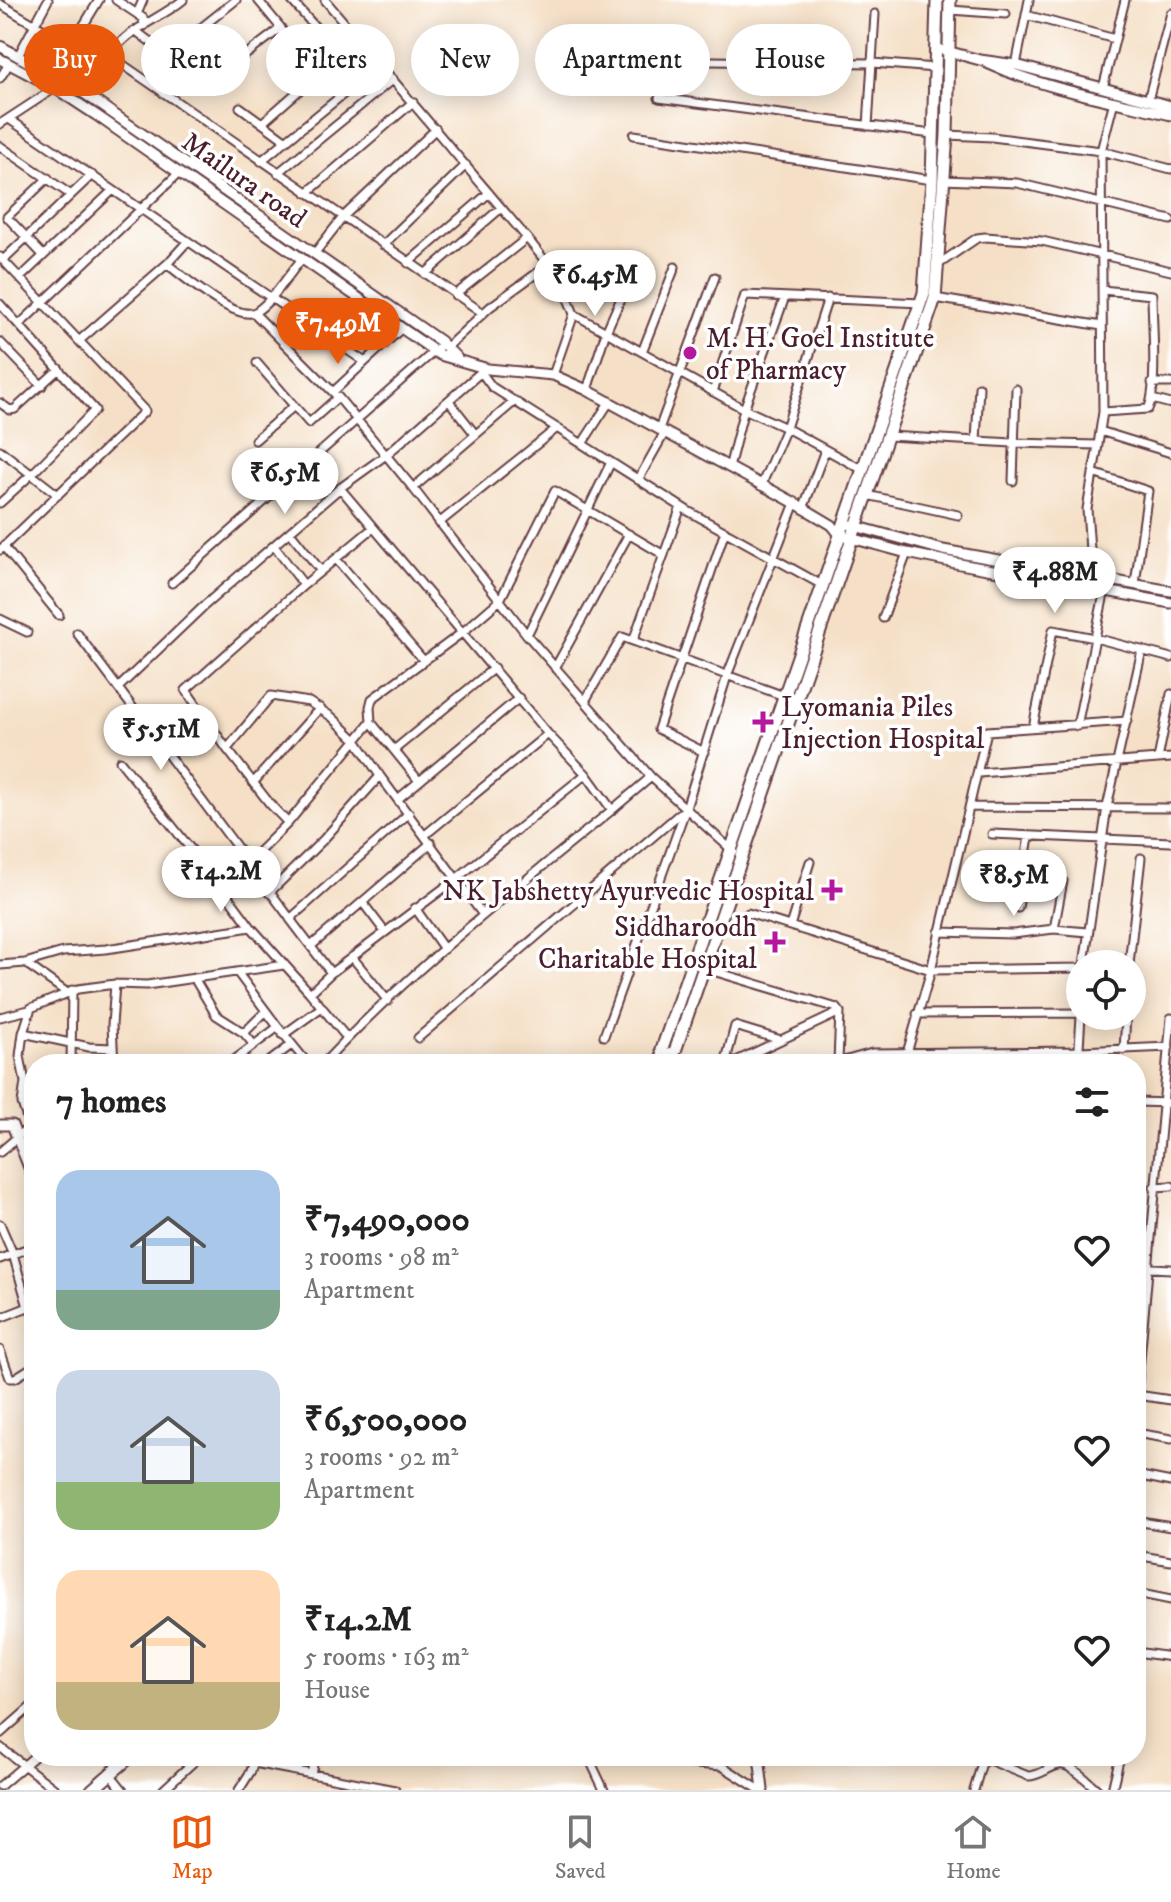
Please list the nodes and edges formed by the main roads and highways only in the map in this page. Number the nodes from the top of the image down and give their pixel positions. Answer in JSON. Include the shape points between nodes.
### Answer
{"nodes":[{"id":1,"x":937,"y":0,"type":"edge"},
{"id":2,"x":950,"y":5,"type":"edge"},
{"id":3,"x":942,"y":49,"type":"junction"},
{"id":4,"x":937,"y":180,"type":"junction"},
{"id":5,"x":845,"y":530,"type":"junction"},
{"id":6,"x":663,"y":1054,"type":"edge"},
{"id":7,"x":672,"y":1054,"type":"edge"},
{"id":8,"x":119,"y":1766,"type":"edge"},
{"id":9,"x":92,"y":1790,"type":"edge"}],
"edges":[{"from":1,"to":3,"type":"main road"},
{"from":2,"to":3,"type":"main road"},
{"from":3,"to":4,"type":"main road","via":[[947,135]]},
{"from":3,"to":4,"type":"main road","via":[[935,68],[932,134]]},
{"from":4,"to":5,"type":"main road","via":[[921,304]]},
{"from":4,"to":5,"type":"main road","via":[[935,298],[867,495]]},
{"from":5,"to":6,"type":"main road"},
{"from":5,"to":7,"type":"main road","via":[[741,859]]},
{"from":8,"to":9,"type":"main road"}]}
